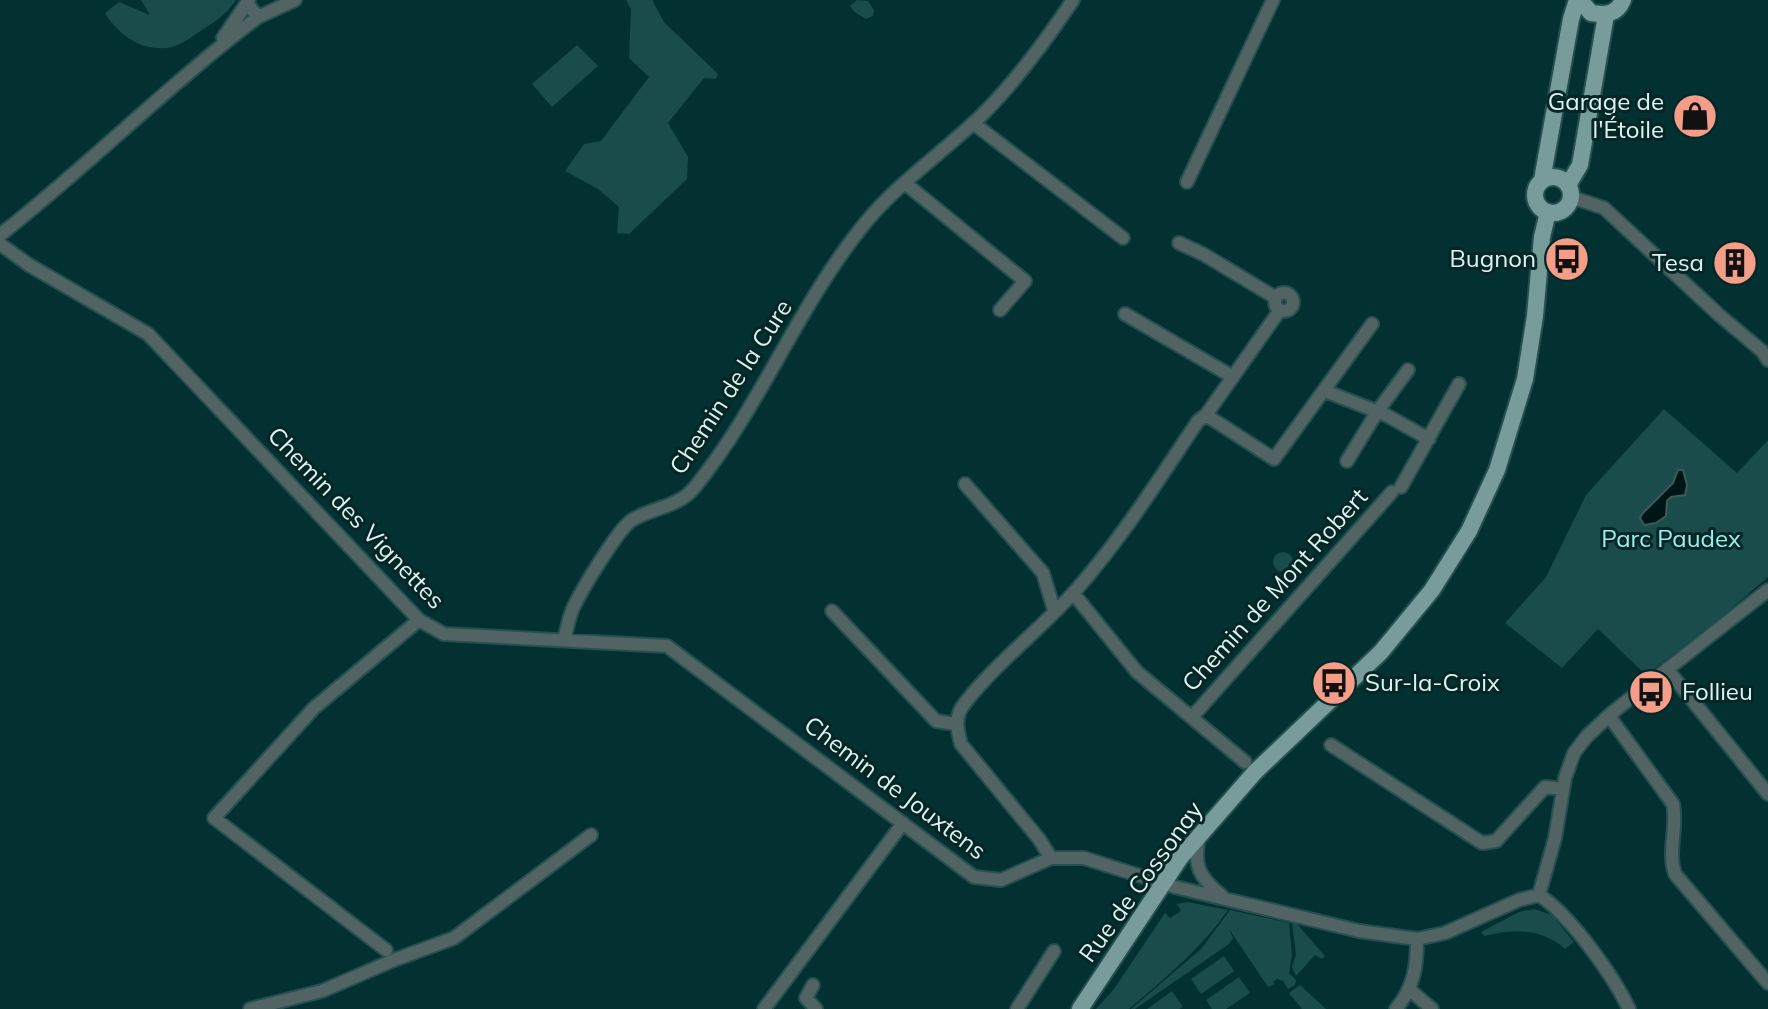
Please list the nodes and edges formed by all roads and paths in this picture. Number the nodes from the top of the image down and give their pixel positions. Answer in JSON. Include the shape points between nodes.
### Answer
{"nodes":[{"id":1,"x":295,"y":0,"type":"edge"},
{"id":2,"x":1073,"y":0,"type":"edge"},
{"id":3,"x":1273,"y":0,"type":"edge"},
{"id":4,"x":1578,"y":0,"type":"edge"},
{"id":5,"x":1623,"y":0,"type":"edge"},
{"id":6,"x":248,"y":2,"type":"edge"},
{"id":7,"x":1606,"y":15,"type":"junction"},
{"id":8,"x":258,"y":17,"type":"junction"},
{"id":9,"x":217,"y":48,"type":"junction"},
{"id":10,"x":973,"y":123,"type":"junction"},
{"id":11,"x":1542,"y":180,"type":"junction"},
{"id":12,"x":1187,"y":182,"type":"dead end"},
{"id":13,"x":906,"y":184,"type":"junction"},
{"id":14,"x":1569,"y":191,"type":"junction"},
{"id":15,"x":1548,"y":212,"type":"junction"},
{"id":16,"x":0,"y":235,"type":"edge"},
{"id":17,"x":1123,"y":238,"type":"dead end"},
{"id":18,"x":1179,"y":243,"type":"dead end"},
{"id":19,"x":0,"y":244,"type":"edge"},
{"id":20,"x":1000,"y":310,"type":"dead end"},
{"id":21,"x":1125,"y":314,"type":"dead end"},
{"id":22,"x":1372,"y":324,"type":"dead end"},
{"id":23,"x":1766,"y":354,"type":"edge"},
{"id":24,"x":1408,"y":370,"type":"dead end"},
{"id":25,"x":1233,"y":377,"type":"junction"},
{"id":26,"x":1459,"y":384,"type":"dead end"},
{"id":27,"x":1325,"y":391,"type":"junction"},
{"id":28,"x":1377,"y":412,"type":"junction"},
{"id":29,"x":1206,"y":415,"type":"junction"},
{"id":30,"x":1429,"y":439,"type":"junction"},
{"id":31,"x":1347,"y":461,"type":"dead end"},
{"id":32,"x":965,"y":484,"type":"dead end"},
{"id":33,"x":1768,"y":590,"type":"edge"},
{"id":34,"x":1073,"y":593,"type":"junction"},
{"id":35,"x":1054,"y":610,"type":"junction"},
{"id":36,"x":832,"y":611,"type":"dead end"},
{"id":37,"x":419,"y":620,"type":"junction"},
{"id":38,"x":564,"y":640,"type":"junction"},
{"id":39,"x":1667,"y":669,"type":"junction"},
{"id":40,"x":733,"y":694,"type":"joint"},
{"id":41,"x":1609,"y":716,"type":"junction"},
{"id":42,"x":1192,"y":717,"type":"junction"},
{"id":43,"x":956,"y":724,"type":"junction"},
{"id":44,"x":1331,"y":745,"type":"dead end"},
{"id":45,"x":1245,"y":762,"type":"dead end"},
{"id":46,"x":1563,"y":789,"type":"junction"},
{"id":47,"x":1768,"y":794,"type":"edge"},
{"id":48,"x":903,"y":823,"type":"junction"},
{"id":49,"x":591,"y":835,"type":"dead end"},
{"id":50,"x":1200,"y":836,"type":"junction"},
{"id":51,"x":1051,"y":858,"type":"junction"},
{"id":52,"x":1163,"y":884,"type":"junction"},
{"id":53,"x":1539,"y":895,"type":"junction"},
{"id":54,"x":1224,"y":898,"type":"junction"},
{"id":55,"x":1417,"y":939,"type":"junction"},
{"id":56,"x":386,"y":950,"type":"dead end"},
{"id":57,"x":1054,"y":951,"type":"dead end"},
{"id":58,"x":1768,"y":983,"type":"edge"},
{"id":59,"x":813,"y":985,"type":"dead end"},
{"id":60,"x":1410,"y":990,"type":"junction"},
{"id":61,"x":250,"y":1009,"type":"edge"},
{"id":62,"x":764,"y":1009,"type":"edge"},
{"id":63,"x":816,"y":1009,"type":"edge"},
{"id":64,"x":1017,"y":1009,"type":"edge"},
{"id":65,"x":1080,"y":1009,"type":"edge"},
{"id":66,"x":1396,"y":1009,"type":"edge"},
{"id":67,"x":1432,"y":1009,"type":"edge"},
{"id":68,"x":1629,"y":1009,"type":"edge"}],
"edges":[{"from":1,"to":8,"type":"street"},
{"from":2,"to":10,"type":"street","name":"Chemin de la Cure"},
{"from":3,"to":12,"type":"street"},
{"from":4,"to":7,"type":"main road","via":[[1591,13]]},
{"from":4,"to":11,"type":"main road","name":"Rue de Cossonay"},
{"from":5,"to":7,"type":"main road"},
{"from":6,"to":8,"type":"street"},
{"from":6,"to":9,"type":"street"},
{"from":7,"to":14,"type":"main road","via":[[1580,165]]},
{"from":8,"to":9,"type":"street"},
{"from":9,"to":16,"type":"street"},
{"from":10,"to":13,"type":"street","name":"Chemin de la Cure"},
{"from":10,"to":17,"type":"street"},
{"from":11,"to":14,"type":"main road","via":[[1556,177]]},
{"from":11,"to":15,"type":"main road","name":"Rue de Cossonay","via":[[1535,198]]},
{"from":13,"to":20,"type":"street","via":[[1025,281]]},
{"from":13,"to":38,"type":"street","name":"Chemin de la Cure","via":[[864,224],[693,490],[671,507],[628,522],[573,608]]},
{"from":14,"to":15,"type":"main road","via":[[1567,206]]},
{"from":14,"to":23,"type":"street","via":[[1604,208]]},
{"from":15,"to":50,"type":"main road","name":"Rue de Cossonay","via":[[1525,379],[1497,470],[1469,531],[1432,590],[1381,652],[1255,772]]},
{"from":18,"to":25,"type":"street","via":[[1278,304]]},
{"from":19,"to":37,"type":"street","name":"Chemin des Vignettes","via":[[148,334]]},
{"from":21,"to":25,"type":"street"},
{"from":22,"to":27,"type":"street"},
{"from":24,"to":28,"type":"street"},
{"from":25,"to":29,"type":"street"},
{"from":26,"to":30,"type":"street","name":"Chemin de Mont Robert"},
{"from":27,"to":28,"type":"street"},
{"from":27,"to":29,"type":"street","via":[[1274,459]]},
{"from":28,"to":30,"type":"street"},
{"from":28,"to":31,"type":"street"},
{"from":29,"to":34,"type":"street"},
{"from":30,"to":42,"type":"street","name":"Chemin de Mont Robert","via":[[1397,490]]},
{"from":32,"to":35,"type":"street","via":[[1043,573]]},
{"from":33,"to":39,"type":"street"},
{"from":34,"to":35,"type":"street"},
{"from":34,"to":42,"type":"street","name":"Chemin de Mont Robert","via":[[1137,672]]},
{"from":35,"to":43,"type":"street","via":[[964,703]]},
{"from":36,"to":43,"type":"street","via":[[936,721]]},
{"from":37,"to":38,"type":"street","name":"Chemin des Vignettes","via":[[444,634]]},
{"from":37,"to":56,"type":"street","via":[[314,708],[214,818]]},
{"from":38,"to":40,"type":"street","name":"Chemin des Vignettes","via":[[667,646]]},
{"from":39,"to":41,"type":"street"},
{"from":39,"to":47,"type":"street"},
{"from":40,"to":48,"type":"street","name":"Chemin de Jouxtens"},
{"from":41,"to":46,"type":"street","via":[[1574,753]]},
{"from":41,"to":58,"type":"street","via":[[1673,804],[1675,874]]},
{"from":42,"to":45,"type":"street","name":"Chemin de Mont Robert"},
{"from":43,"to":51,"type":"street","via":[[971,759]]},
{"from":44,"to":46,"type":"street","via":[[1482,843],[1496,841],[1540,790]]},
{"from":46,"to":53,"type":"street"},
{"from":48,"to":51,"type":"street","name":"Chemin de Jouxtens","via":[[974,877],[1001,880]]},
{"from":48,"to":62,"type":"street"},
{"from":49,"to":61,"type":"street","via":[[454,938],[322,991]]},
{"from":50,"to":52,"type":"main road","name":"Rue de Cossonay"},
{"from":50,"to":54,"type":"street","via":[[1195,855],[1200,874]]},
{"from":51,"to":52,"type":"street","name":"Chemin de Jouxtens","via":[[1084,858]]},
{"from":52,"to":54,"type":"street","name":"Chemin de Jouxtens"},
{"from":52,"to":65,"type":"main road","name":"Rue de Cossonay"},
{"from":53,"to":55,"type":"street","name":"Chemin de Jouxtens"},
{"from":53,"to":68,"type":"street","via":[[1565,917]]},
{"from":54,"to":55,"type":"street","name":"Chemin de Jouxtens","via":[[1359,931]]},
{"from":55,"to":60,"type":"street"},
{"from":57,"to":64,"type":"street","name":"Rue de Cossonay"},
{"from":59,"to":63,"type":"street","via":[[806,998]]},
{"from":60,"to":66,"type":"street"},
{"from":60,"to":67,"type":"street"}]}
